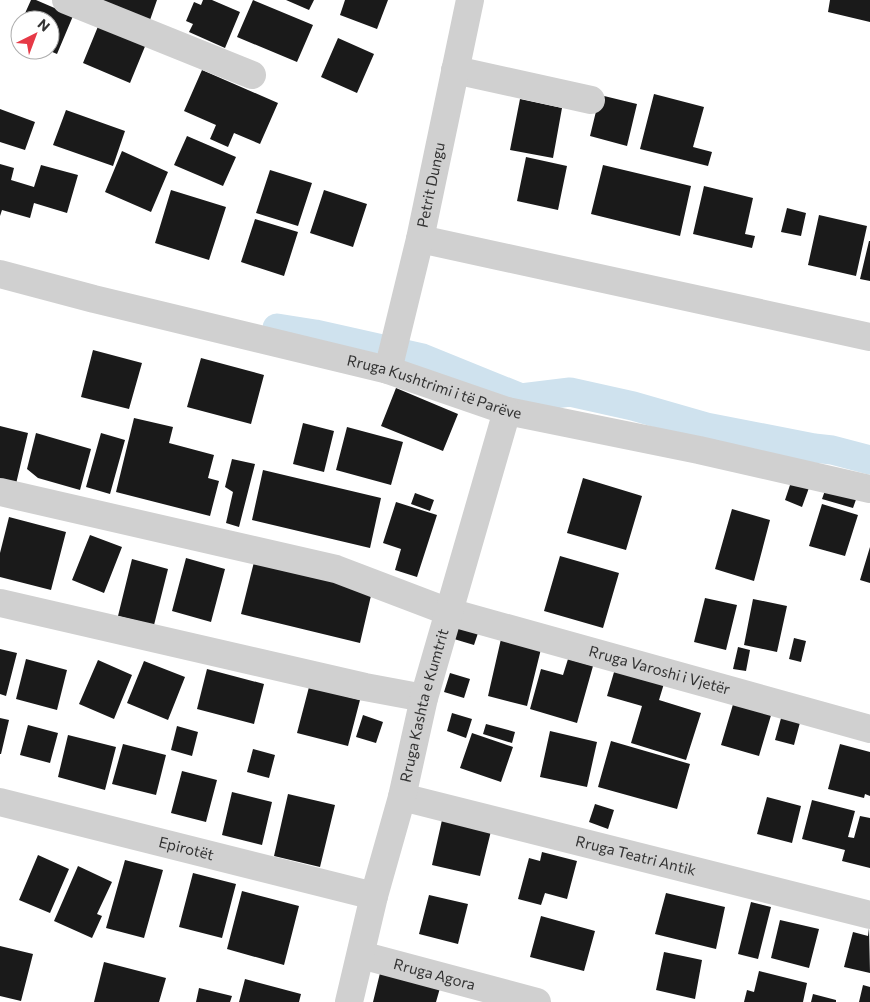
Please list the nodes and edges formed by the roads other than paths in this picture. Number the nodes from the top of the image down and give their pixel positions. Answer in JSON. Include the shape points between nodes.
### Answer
{"nodes":[{"id":1,"x":66,"y":0,"type":"edge"},
{"id":2,"x":470,"y":0,"type":"edge"},
{"id":3,"x":455,"y":70,"type":"junction"},
{"id":4,"x":252,"y":75,"type":"dead end"},
{"id":5,"x":591,"y":100,"type":"dead end"},
{"id":6,"x":420,"y":239,"type":"junction"},
{"id":7,"x":0,"y":274,"type":"edge"},
{"id":8,"x":870,"y":337,"type":"edge"},
{"id":9,"x":390,"y":364,"type":"junction"},
{"id":10,"x":507,"y":410,"type":"junction"},
{"id":11,"x":870,"y":489,"type":"edge"},
{"id":12,"x":0,"y":492,"type":"edge"},
{"id":13,"x":0,"y":603,"type":"edge"},
{"id":14,"x":449,"y":612,"type":"junction"},
{"id":15,"x":424,"y":698,"type":"junction"},
{"id":16,"x":870,"y":729,"type":"edge"},
{"id":17,"x":402,"y":797,"type":"junction"},
{"id":18,"x":0,"y":802,"type":"edge"},
{"id":19,"x":374,"y":896,"type":"junction"},
{"id":20,"x":870,"y":915,"type":"edge"},
{"id":21,"x":361,"y":956,"type":"junction"},
{"id":22,"x":349,"y":1002,"type":"edge"},
{"id":23,"x":537,"y":1002,"type":"edge"}],
"edges":[{"from":1,"to":4,"type":"street"},
{"from":2,"to":3,"type":"street","name":"Petrit Dungu"},
{"from":3,"to":5,"type":"street"},
{"from":3,"to":6,"type":"street","name":"Petrit Dungu"},
{"from":6,"to":8,"type":"street"},
{"from":6,"to":9,"type":"street","name":"Petrit Dungu"},
{"from":7,"to":9,"type":"street","name":"Rruga Kushtrimi i të Parëve","via":[[94,299]]},
{"from":9,"to":10,"type":"street","name":"Rruga Kushtrimi i të Parëve"},
{"from":10,"to":11,"type":"street","name":"Rruga Kushtrimi i të Parëve"},
{"from":10,"to":14,"type":"street","name":"Rruga Kashta e Kumtrit"},
{"from":12,"to":14,"type":"street","name":"Rruga Varoshi i Vjetër","via":[[336,569]]},
{"from":13,"to":15,"type":"street"},
{"from":14,"to":15,"type":"street","name":"Rruga Kashta e Kumtrit"},
{"from":14,"to":16,"type":"street","name":"Rruga Varoshi i Vjetër"},
{"from":15,"to":17,"type":"street","name":"Rruga Kashta e Kumtrit"},
{"from":17,"to":19,"type":"street","name":"Rruga Kashta e Kumtrit"},
{"from":17,"to":20,"type":"street","name":"Rruga Teatri Antik"},
{"from":18,"to":19,"type":"street","name":"Epirotët"},
{"from":19,"to":21,"type":"street","name":"Rruga Kashta e Kumtrit"},
{"from":21,"to":22,"type":"street","name":"Rruga Kashta e Kumtrit"},
{"from":21,"to":23,"type":"street","name":"Rruga Agora"}]}
